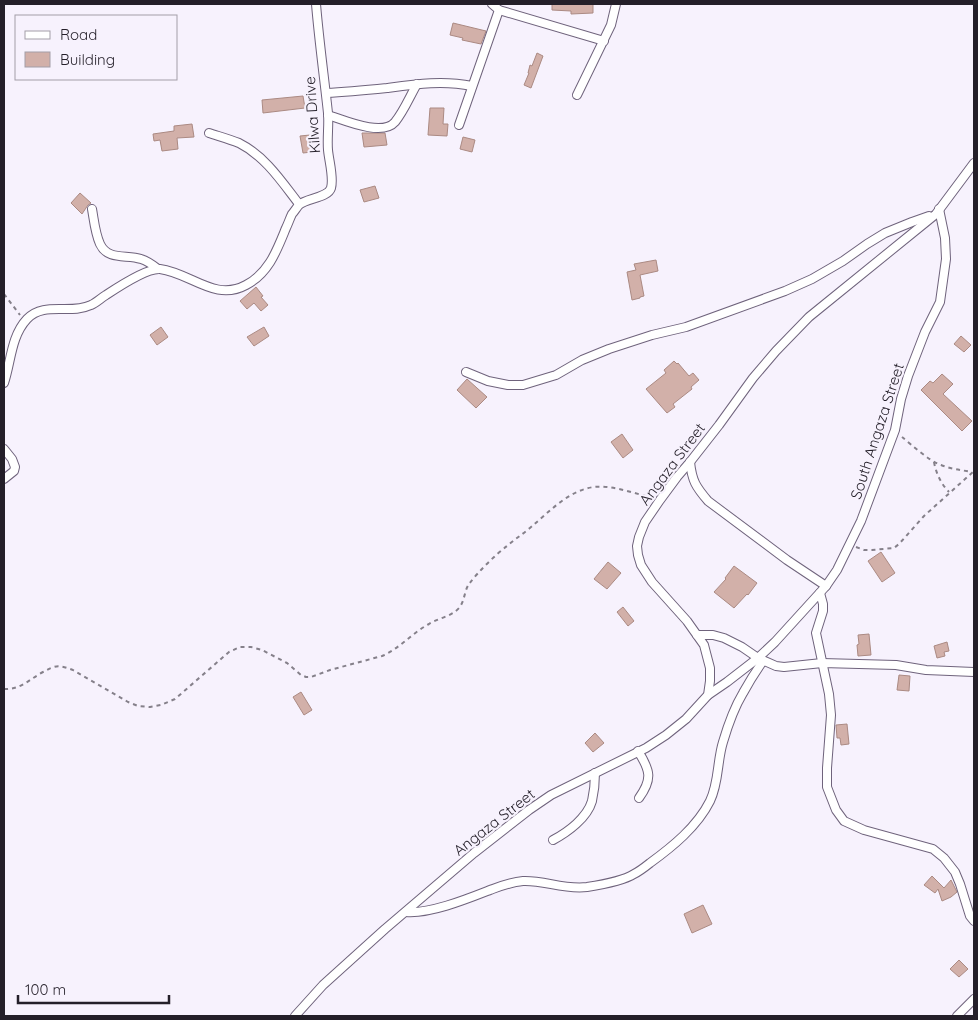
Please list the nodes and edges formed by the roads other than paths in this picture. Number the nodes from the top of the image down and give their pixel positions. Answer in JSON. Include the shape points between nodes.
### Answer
{"nodes":[{"id":1,"x":316,"y":4,"type":"edge"},
{"id":2,"x":492,"y":4,"type":"edge"},
{"id":3,"x":616,"y":4,"type":"edge"},
{"id":4,"x":499,"y":10,"type":"junction"},
{"id":5,"x":604,"y":41,"type":"junction"},
{"id":6,"x":417,"y":84,"type":"junction"},
{"id":7,"x":472,"y":86,"type":"junction"},
{"id":8,"x":326,"y":93,"type":"junction"},
{"id":9,"x":577,"y":95,"type":"dead end"},
{"id":10,"x":328,"y":115,"type":"junction"},
{"id":11,"x":459,"y":125,"type":"dead end"},
{"id":12,"x":209,"y":133,"type":"dead end"},
{"id":13,"x":974,"y":163,"type":"edge"},
{"id":14,"x":299,"y":204,"type":"junction"},
{"id":15,"x":92,"y":209,"type":"dead end"},
{"id":16,"x":938,"y":211,"type":"junction"},
{"id":17,"x":158,"y":269,"type":"junction"},
{"id":18,"x":466,"y":372,"type":"dead end"},
{"id":19,"x":4,"y":382,"type":"edge"},
{"id":20,"x":4,"y":449,"type":"edge"},
{"id":21,"x":690,"y":462,"type":"junction"},
{"id":22,"x":4,"y":479,"type":"edge"},
{"id":23,"x":823,"y":590,"type":"junction"},
{"id":24,"x":697,"y":635,"type":"junction"},
{"id":25,"x":760,"y":659,"type":"junction"},
{"id":26,"x":822,"y":663,"type":"junction"},
{"id":27,"x":974,"y":672,"type":"edge"},
{"id":28,"x":708,"y":695,"type":"junction"},
{"id":29,"x":638,"y":751,"type":"junction"},
{"id":30,"x":595,"y":773,"type":"junction"},
{"id":31,"x":638,"y":798,"type":"dead end"},
{"id":32,"x":553,"y":840,"type":"dead end"},
{"id":33,"x":406,"y":912,"type":"junction"},
{"id":34,"x":974,"y":922,"type":"edge"},
{"id":35,"x":974,"y":999,"type":"edge"},
{"id":36,"x":295,"y":1016,"type":"edge"},
{"id":37,"x":958,"y":1016,"type":"edge"}],
"edges":[{"from":1,"to":8,"type":"street","name":"Kilwa Drive"},
{"from":2,"to":4,"type":"street"},
{"from":3,"to":5,"type":"street"},
{"from":4,"to":5,"type":"street"},
{"from":4,"to":7,"type":"street"},
{"from":5,"to":9,"type":"street"},
{"from":6,"to":7,"type":"street","via":[[441,82]]},
{"from":6,"to":8,"type":"street"},
{"from":6,"to":10,"type":"street","via":[[394,123],[387,127],[369,127]]},
{"from":7,"to":11,"type":"street"},
{"from":8,"to":10,"type":"street","name":"Kilwa Drive"},
{"from":10,"to":14,"type":"street","name":"Kilwa Drive","via":[[331,188],[328,193]]},
{"from":12,"to":14,"type":"street","via":[[252,151],[270,166]]},
{"from":13,"to":16,"type":"street","name":"Angaza Street"},
{"from":14,"to":17,"type":"street","via":[[274,257],[262,273],[246,285],[230,291],[214,290]]},
{"from":15,"to":17,"type":"street","via":[[100,243],[108,253],[143,259]]},
{"from":16,"to":18,"type":"street","via":[[885,233],[812,279],[785,291],[686,327],[609,349],[556,375],[523,385],[508,385]]},
{"from":16,"to":21,"type":"street","name":"Angaza Street","via":[[832,298],[789,338],[753,378]]},
{"from":16,"to":23,"type":"street","name":"South Angaza Street","via":[[946,259],[940,302],[908,376],[870,500],[850,545]]},
{"from":17,"to":19,"type":"street","via":[[146,272],[79,310],[43,310],[32,314],[13,344]]},
{"from":20,"to":22,"type":"street","via":[[15,467]]},
{"from":21,"to":23,"type":"street","via":[[698,490],[708,501]]},
{"from":21,"to":24,"type":"street","name":"Angaza Street","via":[[646,522],[637,546],[641,565],[652,582]]},
{"from":23,"to":25,"type":"street","name":"South Angaza Street"},
{"from":23,"to":26,"type":"street","via":[[823,612],[816,633]]},
{"from":24,"to":25,"type":"street","via":[[724,638]]},
{"from":24,"to":28,"type":"street","name":"Angaza Street","via":[[704,645],[710,668]]},
{"from":25,"to":26,"type":"street","via":[[776,666]]},
{"from":25,"to":28,"type":"street","name":"South Angaza Street"},
{"from":25,"to":33,"type":"street","via":[[723,742],[711,800],[683,836],[661,855],[633,875],[603,885],[565,888],[523,881],[442,907]]},
{"from":26,"to":27,"type":"street"},
{"from":26,"to":34,"type":"street","via":[[831,715],[828,787],[836,810],[844,821],[864,830],[932,850],[944,858],[955,872]]},
{"from":28,"to":29,"type":"street","name":"Angaza Street","via":[[686,719]]},
{"from":29,"to":30,"type":"street","name":"Angaza Street"},
{"from":29,"to":31,"type":"street","via":[[649,777]]},
{"from":30,"to":32,"type":"street","via":[[592,803],[575,825]]},
{"from":30,"to":33,"type":"street","name":"Angaza Street","via":[[529,810]]},
{"from":33,"to":36,"type":"street","name":"Angaza Street","via":[[323,985]]},
{"from":35,"to":37,"type":"street"}]}
